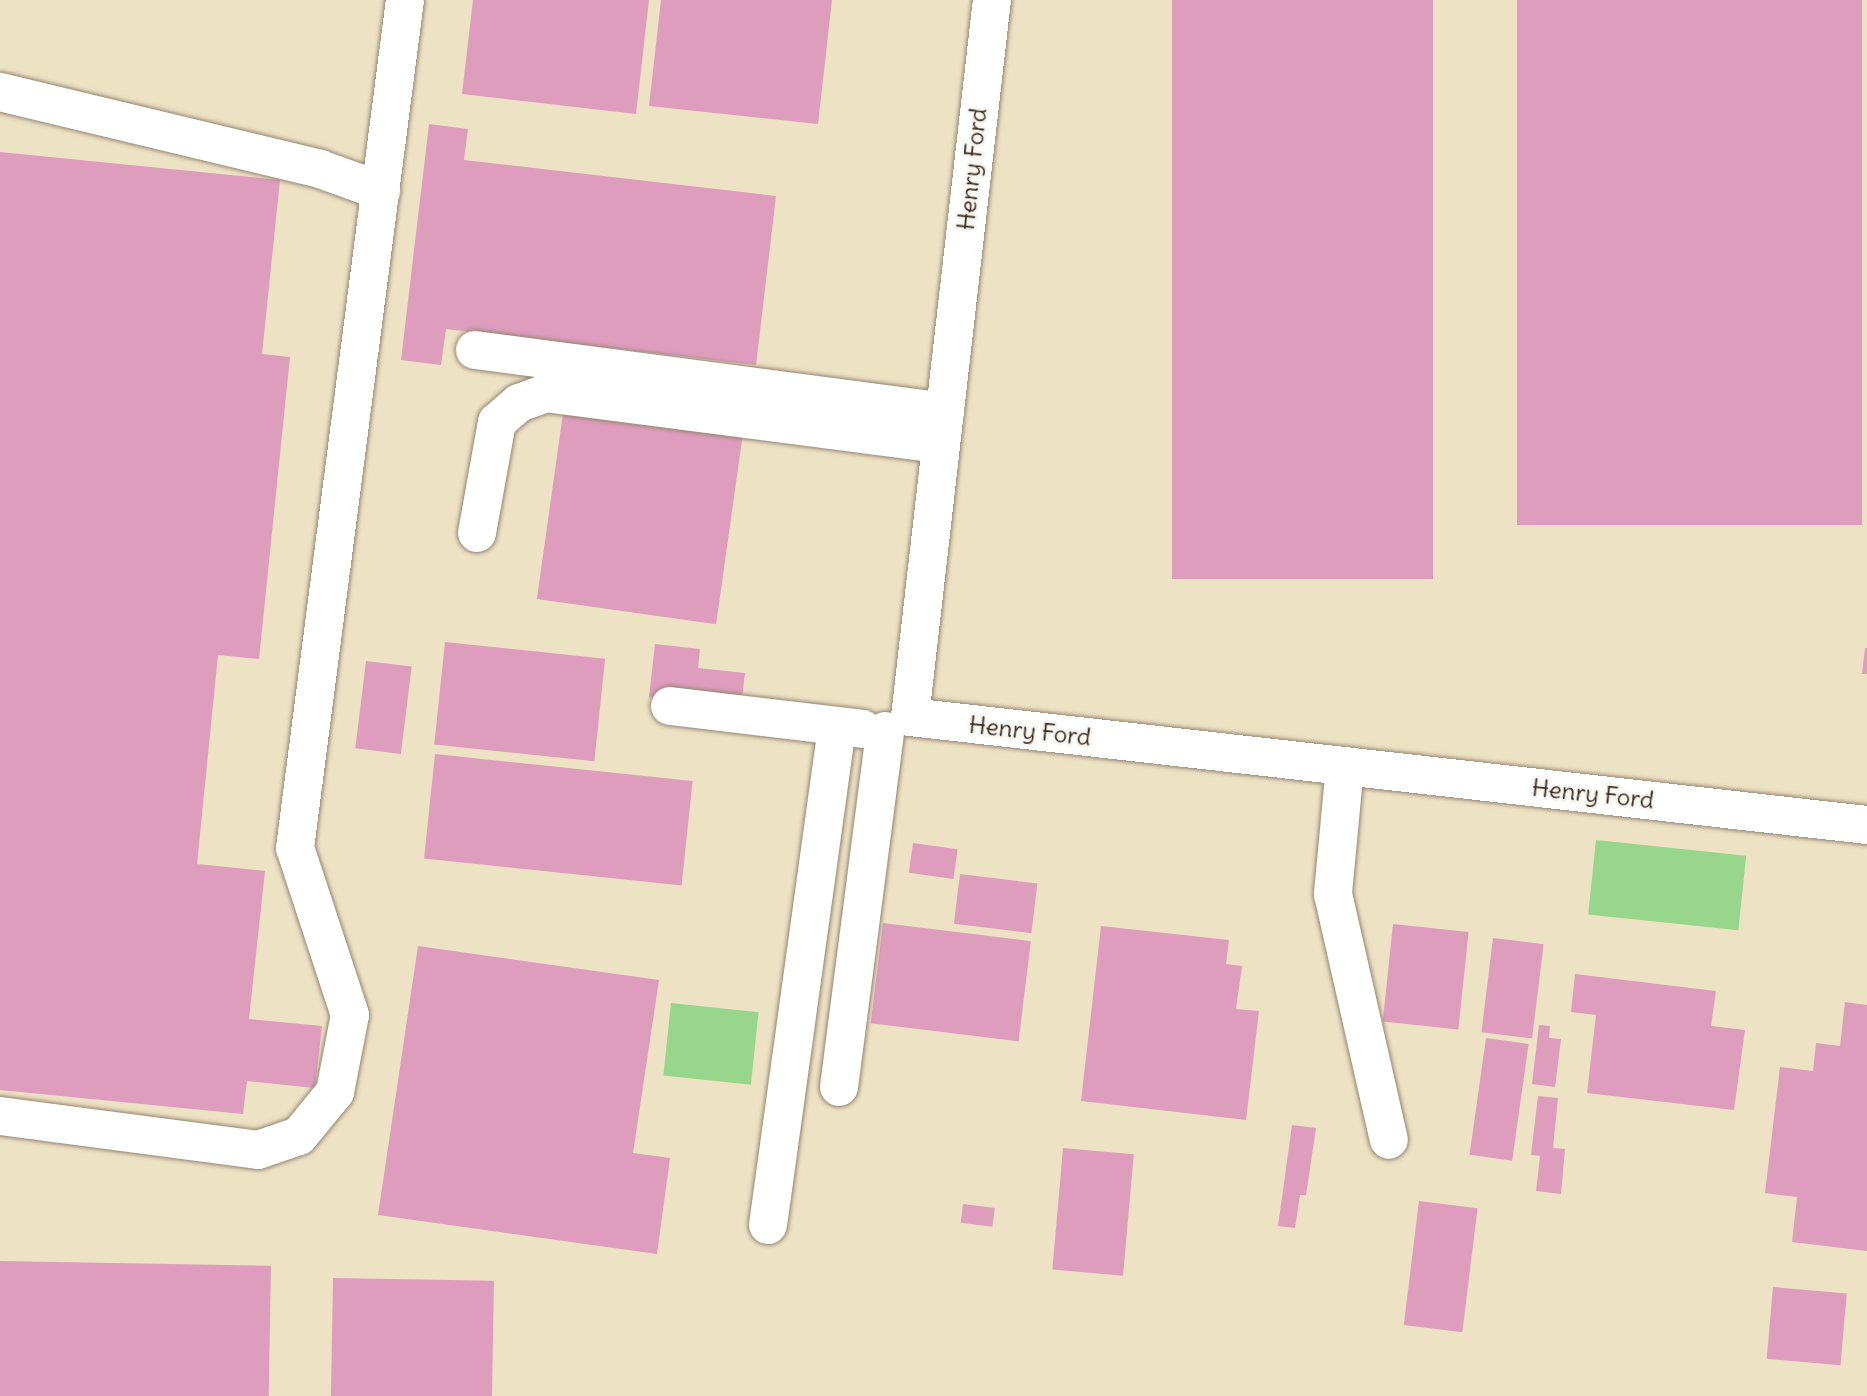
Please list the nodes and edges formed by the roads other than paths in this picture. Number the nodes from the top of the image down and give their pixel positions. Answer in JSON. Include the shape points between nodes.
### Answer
{"nodes":[{"id":1,"x":405,"y":0,"type":"edge"},
{"id":2,"x":992,"y":0,"type":"edge"},
{"id":3,"x":0,"y":92,"type":"edge"},
{"id":4,"x":380,"y":191,"type":"junction"},
{"id":5,"x":475,"y":350,"type":"dead end"},
{"id":6,"x":943,"y":428,"type":"junction"},
{"id":7,"x":477,"y":533,"type":"dead end"},
{"id":8,"x":670,"y":706,"type":"dead end"},
{"id":9,"x":897,"y":724,"type":"junction"},
{"id":10,"x":837,"y":727,"type":"junction"},
{"id":11,"x":1345,"y":766,"type":"junction"},
{"id":12,"x":1867,"y":825,"type":"edge"},
{"id":13,"x":839,"y":1087,"type":"dead end"},
{"id":14,"x":0,"y":1116,"type":"edge"},
{"id":15,"x":1389,"y":1140,"type":"dead end"},
{"id":16,"x":768,"y":1225,"type":"dead end"}],
"edges":[{"from":1,"to":4,"type":"street"},
{"from":2,"to":6,"type":"street","name":"Henry Ford"},
{"from":3,"to":4,"type":"street","via":[[320,169]]},
{"from":4,"to":14,"type":"street","via":[[295,848],[350,1015],[335,1092],[299,1136],[258,1150]]},
{"from":5,"to":6,"type":"street"},
{"from":6,"to":7,"type":"street","via":[[546,393],[519,403],[497,422]]},
{"from":6,"to":9,"type":"street","name":"Henry Ford"},
{"from":8,"to":10,"type":"street"},
{"from":9,"to":10,"type":"street"},
{"from":9,"to":11,"type":"street","name":"Henry Ford"},
{"from":9,"to":13,"type":"street"},
{"from":10,"to":16,"type":"street"},
{"from":11,"to":12,"type":"street","name":"Henry Ford"},
{"from":11,"to":15,"type":"street","via":[[1332,894]]}]}
